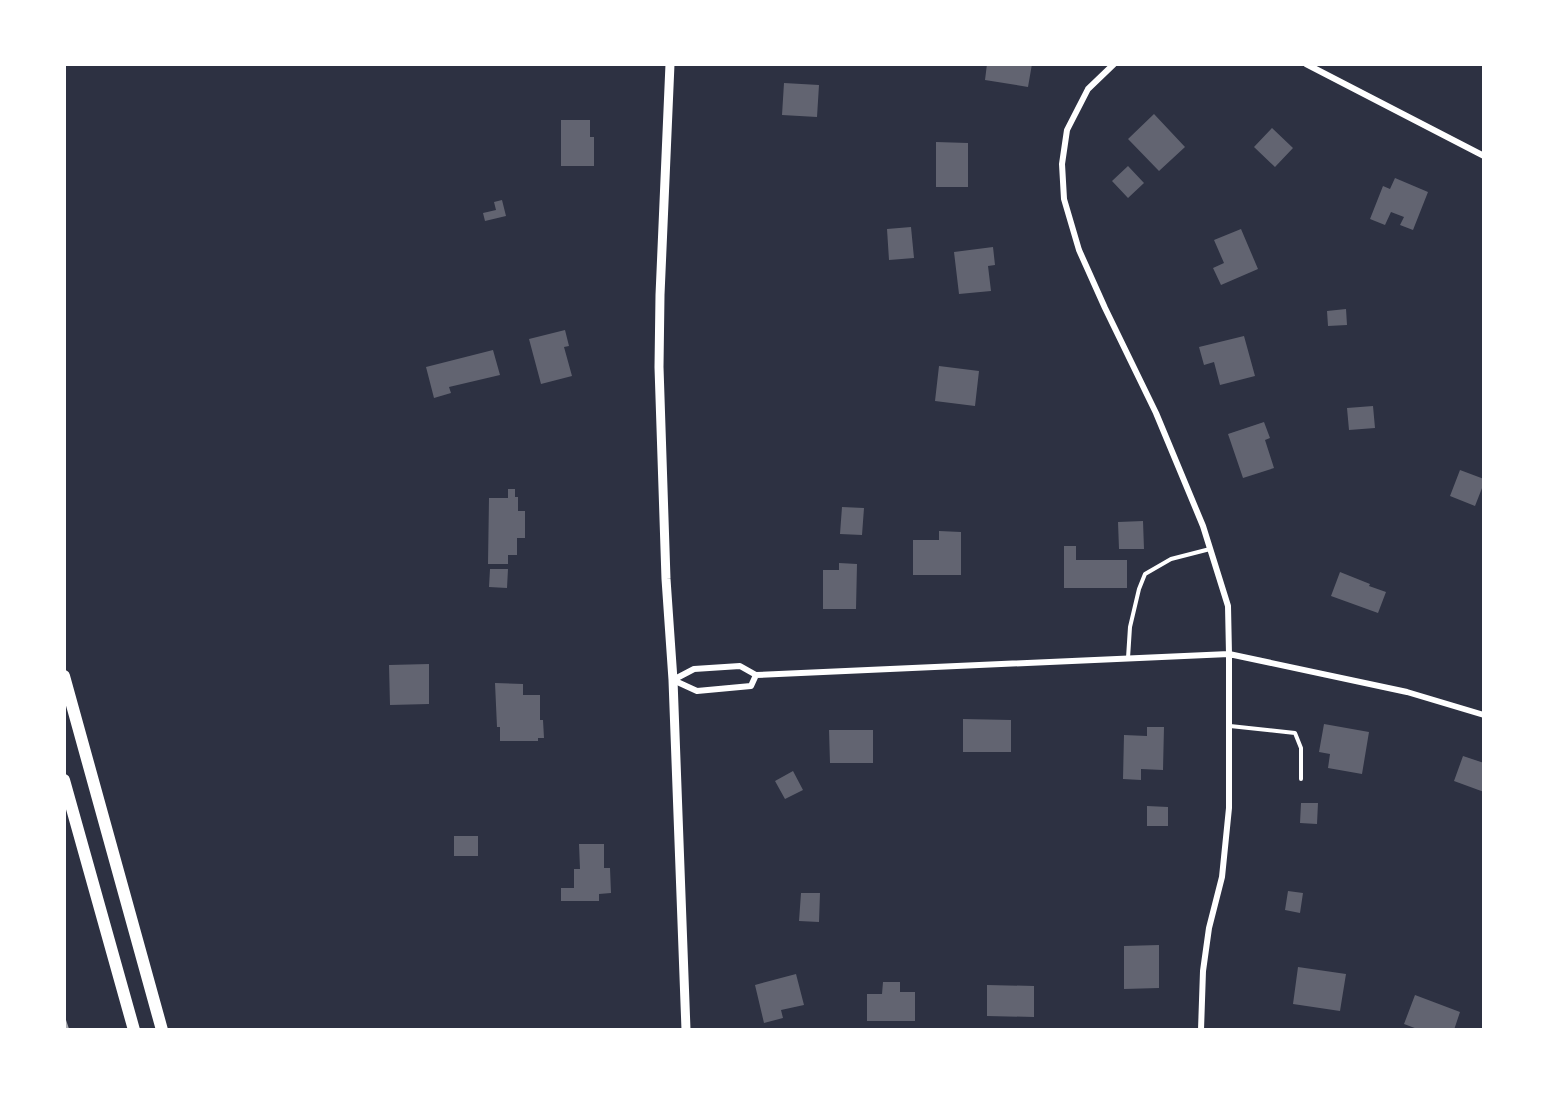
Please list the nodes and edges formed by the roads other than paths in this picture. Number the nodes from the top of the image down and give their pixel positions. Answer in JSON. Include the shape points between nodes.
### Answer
{"nodes":[{"id":1,"x":670,"y":64,"type":"edge"},
{"id":2,"x":1114,"y":64,"type":"edge"},
{"id":3,"x":1306,"y":64,"type":"edge"},
{"id":4,"x":1484,"y":156,"type":"edge"},
{"id":5,"x":1210,"y":549,"type":"junction"},
{"id":6,"x":1229,"y":654,"type":"junction"},
{"id":7,"x":1128,"y":659,"type":"junction"},
{"id":8,"x":756,"y":675,"type":"junction"},
{"id":9,"x":64,"y":676,"type":"edge"},
{"id":10,"x":673,"y":680,"type":"junction"},
{"id":11,"x":1484,"y":716,"type":"edge"},
{"id":12,"x":1229,"y":726,"type":"junction"},
{"id":13,"x":1301,"y":779,"type":"dead end"},
{"id":14,"x":64,"y":780,"type":"edge"},
{"id":15,"x":134,"y":1029,"type":"edge"},
{"id":16,"x":162,"y":1029,"type":"edge"},
{"id":17,"x":686,"y":1029,"type":"edge"},
{"id":18,"x":1201,"y":1029,"type":"edge"}],
"edges":[{"from":1,"to":10,"type":"street","via":[[659,368]]},
{"from":2,"to":5,"type":"street","via":[[1088,89],[1067,130],[1062,164],[1064,199],[1078,250],[1156,413]]},
{"from":3,"to":4,"type":"street"},
{"from":5,"to":6,"type":"street","via":[[1228,606]]},
{"from":5,"to":7,"type":"lane","via":[[1171,559],[1145,574],[1130,627]]},
{"from":6,"to":7,"type":"street"},
{"from":6,"to":11,"type":"street","via":[[1407,692]]},
{"from":6,"to":12,"type":"street"},
{"from":7,"to":8,"type":"street"},
{"from":8,"to":10,"type":"street","via":[[740,666],[694,669]]},
{"from":8,"to":10,"type":"street","via":[[751,686],[698,691]]},
{"from":9,"to":16,"type":"main road"},
{"from":10,"to":17,"type":"street"},
{"from":12,"to":13,"type":"lane","via":[[1295,733],[1301,748]]},
{"from":12,"to":18,"type":"street","via":[[1229,808],[1222,877],[1207,939]]},
{"from":14,"to":15,"type":"main road"}]}
